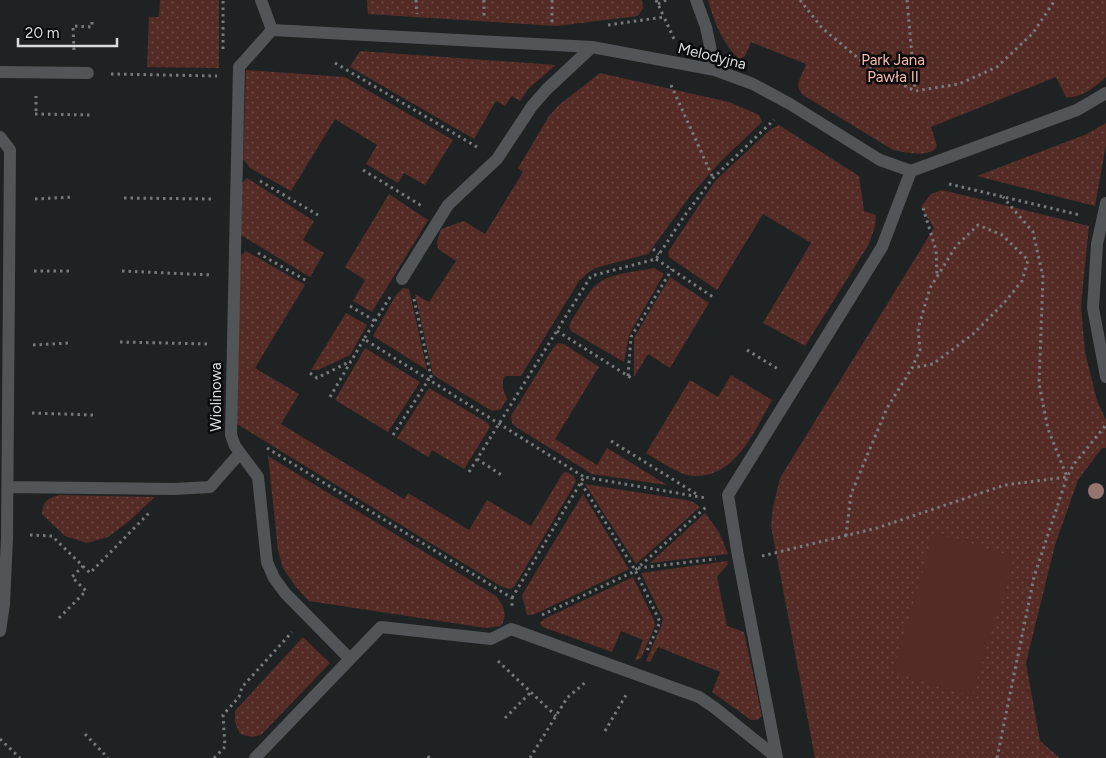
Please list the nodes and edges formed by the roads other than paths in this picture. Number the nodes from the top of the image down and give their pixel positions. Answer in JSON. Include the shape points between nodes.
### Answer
{"nodes":[{"id":1,"x":261,"y":0,"type":"edge"},
{"id":2,"x":696,"y":0,"type":"edge"},
{"id":3,"x":272,"y":30,"type":"junction"},
{"id":4,"x":592,"y":47,"type":"junction"},
{"id":5,"x":715,"y":70,"type":"junction"},
{"id":6,"x":0,"y":72,"type":"edge"},
{"id":7,"x":88,"y":74,"type":"road end"},
{"id":8,"x":1106,"y":93,"type":"edge"},
{"id":9,"x":0,"y":137,"type":"edge"},
{"id":10,"x":911,"y":171,"type":"junction"},
{"id":11,"x":1106,"y":204,"type":"edge"},
{"id":12,"x":1104,"y":221,"type":"edge"},
{"id":13,"x":402,"y":279,"type":"road end"},
{"id":14,"x":1106,"y":377,"type":"edge"},
{"id":15,"x":240,"y":453,"type":"junction"},
{"id":16,"x":8,"y":487,"type":"junction"},
{"id":17,"x":0,"y":631,"type":"edge"},
{"id":18,"x":350,"y":659,"type":"junction"},
{"id":19,"x":255,"y":758,"type":"edge"},
{"id":20,"x":776,"y":758,"type":"edge"}],
"edges":[{"from":1,"to":3,"type":"street"},
{"from":2,"to":5,"type":"street","via":[[706,27]]},
{"from":3,"to":4,"type":"street","name":"Melodyjna"},
{"from":3,"to":15,"type":"street","name":"Wiolinowa","via":[[239,67],[238,77],[231,435]]},
{"from":4,"to":5,"type":"street","name":"Melodyjna"},
{"from":4,"to":13,"type":"street","via":[[542,94],[497,159],[448,205]]},
{"from":5,"to":10,"type":"street","name":"Melodyjna","via":[[753,84],[880,160]]},
{"from":6,"to":7,"type":"street"},
{"from":8,"to":10,"type":"street","via":[[1077,110]]},
{"from":9,"to":16,"type":"street","via":[[10,150]]},
{"from":10,"to":20,"type":"street","via":[[882,247],[728,495]]},
{"from":11,"to":12,"type":"street"},
{"from":12,"to":14,"type":"street","via":[[1097,244],[1093,308]]},
{"from":15,"to":16,"type":"street","via":[[210,487]]},
{"from":15,"to":18,"type":"street","name":"Wiolinowa","via":[[258,476],[267,562],[274,578],[285,594]]},
{"from":16,"to":17,"type":"street"},
{"from":18,"to":19,"type":"street"},
{"from":18,"to":20,"type":"street","via":[[381,627],[491,639],[511,629],[699,697]]}]}
